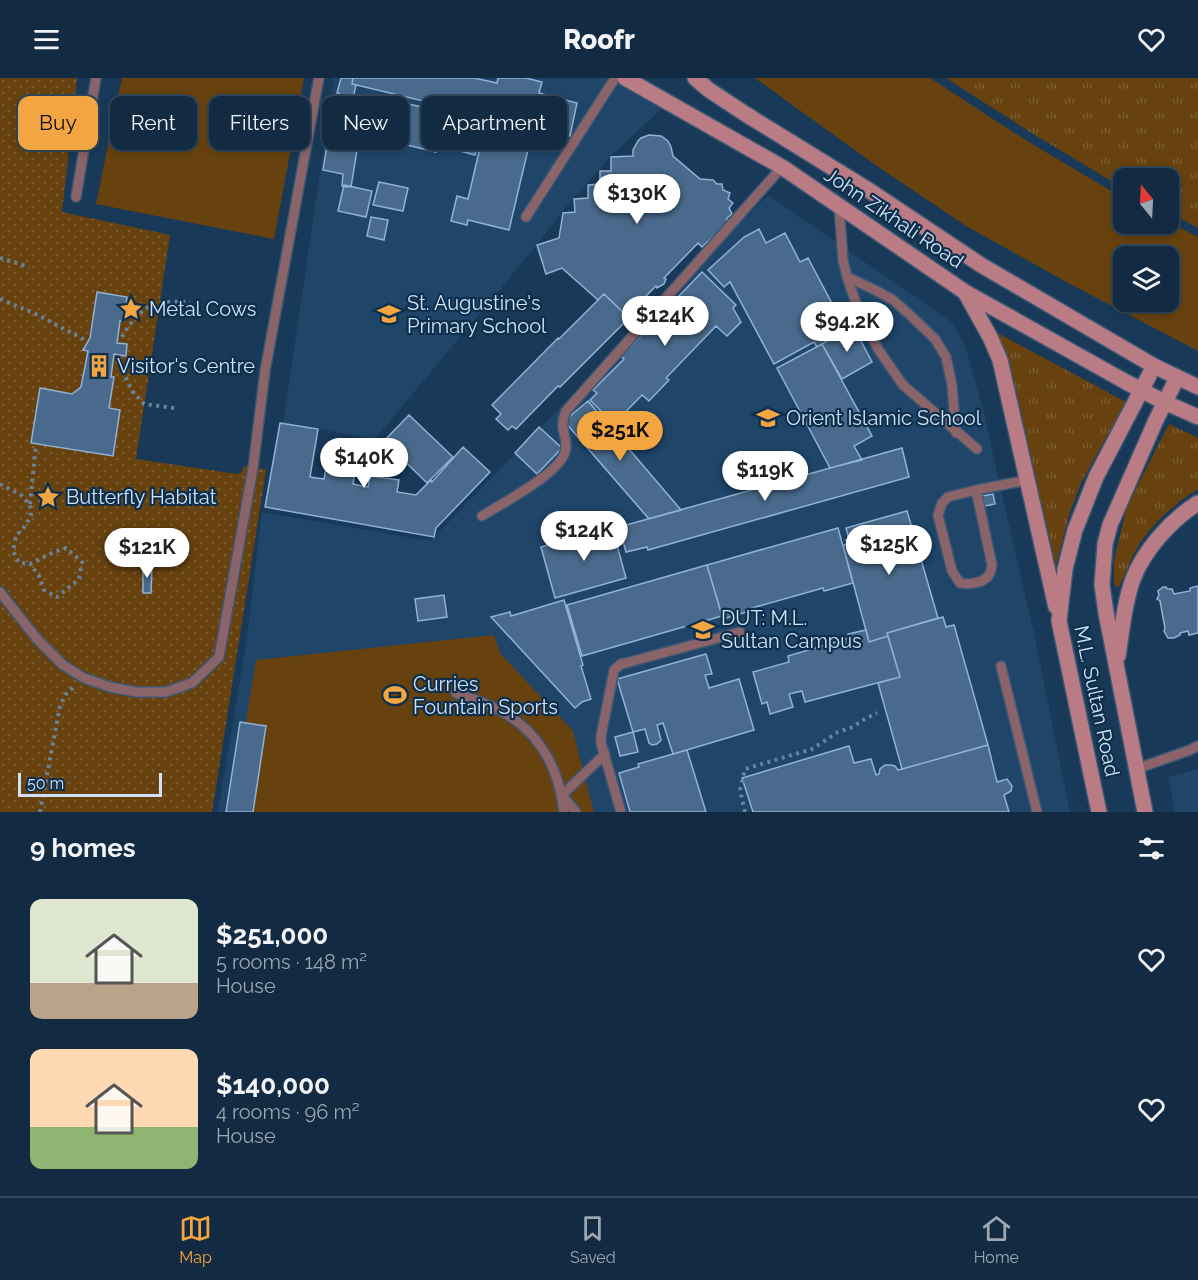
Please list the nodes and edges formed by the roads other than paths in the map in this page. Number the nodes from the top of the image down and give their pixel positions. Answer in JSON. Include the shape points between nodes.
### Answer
{"nodes":[{"id":1,"x":96,"y":78,"type":"edge"},
{"id":2,"x":319,"y":78,"type":"edge"},
{"id":3,"x":615,"y":78,"type":"edge"},
{"id":4,"x":625,"y":78,"type":"edge"},
{"id":5,"x":695,"y":78,"type":"edge"},
{"id":6,"x":782,"y":167,"type":"junction"},
{"id":7,"x":76,"y":197,"type":"dead end"},
{"id":8,"x":839,"y":206,"type":"junction"},
{"id":9,"x":526,"y":217,"type":"dead end"},
{"id":10,"x":847,"y":277,"type":"junction"},
{"id":11,"x":966,"y":292,"type":"junction"},
{"id":12,"x":1154,"y":366,"type":"junction"},
{"id":13,"x":253,"y":371,"type":"dead end"},
{"id":14,"x":265,"y":371,"type":"junction"},
{"id":15,"x":1177,"y":378,"type":"junction"},
{"id":16,"x":1198,"y":387,"type":"edge"},
{"id":17,"x":1142,"y":390,"type":"junction"},
{"id":18,"x":1164,"y":402,"type":"junction"},
{"id":19,"x":1198,"y":417,"type":"edge"},
{"id":20,"x":956,"y":433,"type":"junction"},
{"id":21,"x":977,"y":449,"type":"dead end"},
{"id":22,"x":1028,"y":480,"type":"junction"},
{"id":23,"x":976,"y":490,"type":"junction"},
{"id":24,"x":1198,"y":503,"type":"edge"},
{"id":25,"x":482,"y":516,"type":"dead end"},
{"id":26,"x":0,"y":592,"type":"edge"},
{"id":27,"x":1059,"y":621,"type":"junction"},
{"id":28,"x":740,"y":632,"type":"dead end"},
{"id":29,"x":1000,"y":666,"type":"dead end"},
{"id":30,"x":1116,"y":670,"type":"junction"},
{"id":31,"x":456,"y":693,"type":"dead end"},
{"id":32,"x":1198,"y":746,"type":"edge"},
{"id":33,"x":605,"y":754,"type":"junction"},
{"id":34,"x":1136,"y":769,"type":"junction"},
{"id":35,"x":562,"y":795,"type":"junction"},
{"id":36,"x":564,"y":812,"type":"edge"},
{"id":37,"x":576,"y":812,"type":"edge"},
{"id":38,"x":621,"y":812,"type":"edge"},
{"id":39,"x":1037,"y":812,"type":"edge"},
{"id":40,"x":1099,"y":812,"type":"edge"},
{"id":41,"x":1145,"y":812,"type":"edge"}],
"edges":[{"from":1,"to":7,"type":"lane"},
{"from":2,"to":14,"type":"lane"},
{"from":3,"to":9,"type":"lane"},
{"from":4,"to":6,"type":"main road","name":"John Zikhali Road"},
{"from":5,"to":12,"type":"main road","name":"John Zikhali Road","via":[[981,266]]},
{"from":6,"to":8,"type":"main road","name":"John Zikhali Road"},
{"from":6,"to":25,"type":"lane","via":[[566,411],[562,425],[566,451],[560,463]]},
{"from":8,"to":10,"type":"lane"},
{"from":8,"to":11,"type":"main road","name":"John Zikhali Road"},
{"from":10,"to":20,"type":"lane","via":[[878,349],[903,385]]},
{"from":10,"to":20,"type":"lane","via":[[893,300],[935,339],[946,357]]},
{"from":11,"to":17,"type":"main road","name":"John Zikhali Road"},
{"from":11,"to":22,"type":"main road","via":[[1000,360]]},
{"from":12,"to":15,"type":"main road","name":"John Zikhali Road"},
{"from":12,"to":17,"type":"main road","name":"M.L. Sultan Road"},
{"from":13,"to":14,"type":"lane"},
{"from":14,"to":26,"type":"lane","via":[[253,468],[219,657],[192,683],[165,692],[136,692],[84,678],[44,646]]},
{"from":15,"to":16,"type":"main road","name":"John Zikhali Road"},
{"from":15,"to":18,"type":"main road","name":"M.L. Sultan Road"},
{"from":17,"to":18,"type":"main road","name":"John Zikhali Road"},
{"from":17,"to":27,"type":"main road","name":"M.L. Sultan Road","via":[[1096,477],[1075,530],[1065,569]]},
{"from":18,"to":19,"type":"main road","name":"John Zikhali Road"},
{"from":18,"to":30,"type":"main road","name":"M.L. Sultan Road","via":[[1110,525],[1106,544],[1102,585]]},
{"from":20,"to":21,"type":"lane"},
{"from":22,"to":23,"type":"lane"},
{"from":22,"to":27,"type":"main road"},
{"from":23,"to":23,"type":"lane","via":[[991,570],[987,578],[966,585],[960,584],[952,571],[938,515],[948,497]]},
{"from":24,"to":30,"type":"main road","via":[[1164,532],[1133,578]]},
{"from":27,"to":40,"type":"main road","name":"M.L. Sultan Road"},
{"from":28,"to":33,"type":"lane","via":[[617,667],[601,730]]},
{"from":29,"to":39,"type":"lane"},
{"from":30,"to":34,"type":"main road","name":"M.L. Sultan Road"},
{"from":31,"to":35,"type":"lane","via":[[498,709],[538,742],[549,759]]},
{"from":32,"to":34,"type":"lane"},
{"from":33,"to":35,"type":"lane"},
{"from":33,"to":38,"type":"lane"},
{"from":34,"to":41,"type":"main road","name":"M.L. Sultan Road"},
{"from":35,"to":36,"type":"lane"},
{"from":35,"to":37,"type":"lane"}]}
